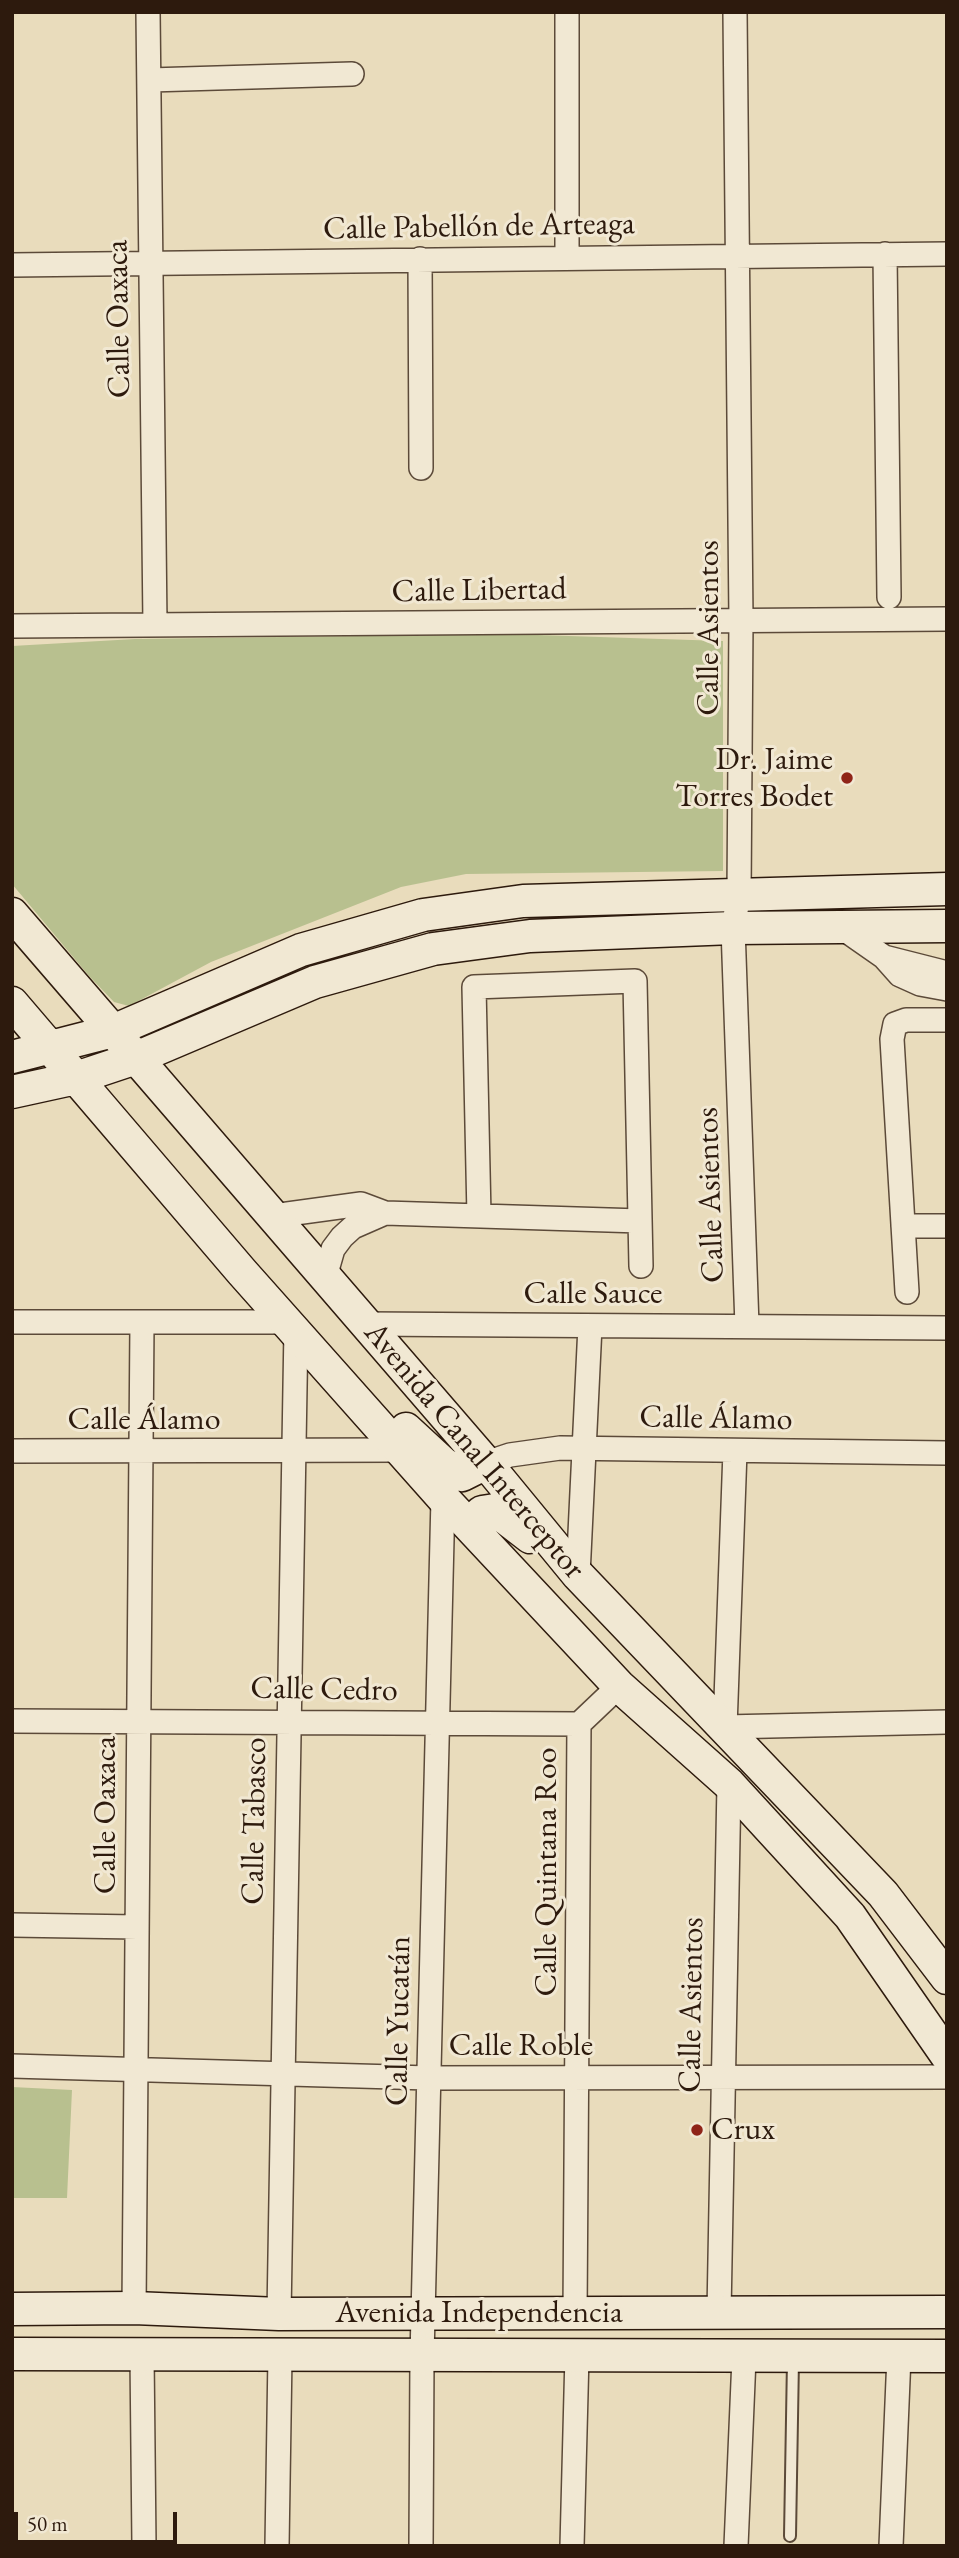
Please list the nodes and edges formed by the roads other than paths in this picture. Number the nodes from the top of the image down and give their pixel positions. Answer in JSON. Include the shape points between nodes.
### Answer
{"nodes":[{"id":1,"x":148,"y":12,"type":"edge"},
{"id":2,"x":566,"y":12,"type":"edge"},
{"id":3,"x":735,"y":12,"type":"edge"},
{"id":4,"x":352,"y":74,"type":"dead end"},
{"id":5,"x":150,"y":80,"type":"junction"},
{"id":6,"x":886,"y":254,"type":"junction"},
{"id":7,"x":947,"y":254,"type":"edge"},
{"id":8,"x":738,"y":255,"type":"junction"},
{"id":9,"x":567,"y":258,"type":"junction"},
{"id":10,"x":420,"y":259,"type":"junction"},
{"id":11,"x":149,"y":264,"type":"junction"},
{"id":12,"x":12,"y":265,"type":"edge"},
{"id":13,"x":421,"y":468,"type":"dead end"},
{"id":14,"x":889,"y":597,"type":"dead end"},
{"id":15,"x":947,"y":619,"type":"edge"},
{"id":16,"x":741,"y":620,"type":"junction"},
{"id":17,"x":155,"y":625,"type":"junction"},
{"id":18,"x":12,"y":626,"type":"edge"},
{"id":19,"x":947,"y":889,"type":"edge"},
{"id":20,"x":739,"y":894,"type":"junction"},
{"id":21,"x":12,"y":914,"type":"edge"},
{"id":22,"x":947,"y":926,"type":"edge"},
{"id":23,"x":842,"y":927,"type":"junction"},
{"id":24,"x":733,"y":928,"type":"junction"},
{"id":25,"x":884,"y":957,"type":"junction"},
{"id":26,"x":947,"y":973,"type":"edge"},
{"id":27,"x":947,"y":989,"type":"edge"},
{"id":28,"x":12,"y":1003,"type":"edge"},
{"id":29,"x":947,"y":1020,"type":"edge"},
{"id":30,"x":113,"y":1031,"type":"junction"},
{"id":31,"x":53,"y":1048,"type":"junction"},
{"id":32,"x":12,"y":1057,"type":"edge"},
{"id":33,"x":136,"y":1058,"type":"junction"},
{"id":34,"x":76,"y":1078,"type":"junction"},
{"id":35,"x":12,"y":1092,"type":"edge"},
{"id":36,"x":385,"y":1213,"type":"junction"},
{"id":37,"x":273,"y":1216,"type":"junction"},
{"id":38,"x":479,"y":1216,"type":"junction"},
{"id":39,"x":640,"y":1221,"type":"junction"},
{"id":40,"x":903,"y":1226,"type":"junction"},
{"id":41,"x":947,"y":1226,"type":"edge"},
{"id":42,"x":641,"y":1266,"type":"dead end"},
{"id":43,"x":325,"y":1277,"type":"junction"},
{"id":44,"x":907,"y":1292,"type":"dead end"},
{"id":45,"x":12,"y":1322,"type":"edge"},
{"id":46,"x":142,"y":1323,"type":"junction"},
{"id":47,"x":366,"y":1324,"type":"junction"},
{"id":48,"x":293,"y":1325,"type":"junction"},
{"id":49,"x":590,"y":1326,"type":"junction"},
{"id":50,"x":747,"y":1326,"type":"junction"},
{"id":51,"x":947,"y":1328,"type":"edge"},
{"id":52,"x":341,"y":1380,"type":"junction"},
{"id":53,"x":584,"y":1449,"type":"junction"},
{"id":54,"x":292,"y":1450,"type":"junction"},
{"id":55,"x":402,"y":1450,"type":"junction"},
{"id":56,"x":12,"y":1451,"type":"edge"},
{"id":57,"x":735,"y":1451,"type":"junction"},
{"id":58,"x":140,"y":1453,"type":"junction"},
{"id":59,"x":947,"y":1453,"type":"edge"},
{"id":60,"x":486,"y":1463,"type":"junction"},
{"id":61,"x":443,"y":1498,"type":"junction"},
{"id":62,"x":472,"y":1528,"type":"junction"},
{"id":63,"x":578,"y":1575,"type":"junction"},
{"id":64,"x":619,"y":1686,"type":"junction"},
{"id":65,"x":288,"y":1720,"type":"junction"},
{"id":66,"x":12,"y":1721,"type":"edge"},
{"id":67,"x":138,"y":1721,"type":"junction"},
{"id":68,"x":947,"y":1722,"type":"edge"},
{"id":69,"x":436,"y":1723,"type":"junction"},
{"id":70,"x":579,"y":1724,"type":"junction"},
{"id":71,"x":725,"y":1727,"type":"junction"},
{"id":72,"x":729,"y":1784,"type":"junction"},
{"id":73,"x":12,"y":1926,"type":"edge"},
{"id":74,"x":137,"y":1927,"type":"junction"},
{"id":75,"x":947,"y":1978,"type":"edge"},
{"id":76,"x":947,"y":2056,"type":"edge"},
{"id":77,"x":12,"y":2066,"type":"edge"},
{"id":78,"x":136,"y":2068,"type":"junction"},
{"id":79,"x":282,"y":2074,"type":"junction"},
{"id":80,"x":947,"y":2077,"type":"edge"},
{"id":81,"x":429,"y":2078,"type":"junction"},
{"id":82,"x":578,"y":2078,"type":"junction"},
{"id":83,"x":722,"y":2079,"type":"junction"},
{"id":84,"x":134,"y":2308,"type":"junction"},
{"id":85,"x":12,"y":2309,"type":"edge"},
{"id":86,"x":719,"y":2312,"type":"junction"},
{"id":87,"x":947,"y":2312,"type":"edge"},
{"id":88,"x":424,"y":2313,"type":"junction"},
{"id":89,"x":279,"y":2314,"type":"junction"},
{"id":90,"x":575,"y":2314,"type":"junction"},
{"id":91,"x":12,"y":2354,"type":"edge"},
{"id":92,"x":142,"y":2355,"type":"junction"},
{"id":93,"x":280,"y":2355,"type":"junction"},
{"id":94,"x":577,"y":2355,"type":"junction"},
{"id":95,"x":422,"y":2356,"type":"junction"},
{"id":96,"x":899,"y":2356,"type":"junction"},
{"id":97,"x":947,"y":2356,"type":"edge"},
{"id":98,"x":793,"y":2357,"type":"junction"},
{"id":99,"x":744,"y":2358,"type":"junction"},
{"id":100,"x":790,"y":2536,"type":"dead end"},
{"id":101,"x":145,"y":2546,"type":"edge"},
{"id":102,"x":277,"y":2546,"type":"edge"},
{"id":103,"x":421,"y":2546,"type":"edge"},
{"id":104,"x":572,"y":2546,"type":"edge"},
{"id":105,"x":736,"y":2546,"type":"edge"},
{"id":106,"x":891,"y":2546,"type":"edge"}],
"edges":[{"from":1,"to":5,"type":"street","name":"Calle Oaxaca"},
{"from":2,"to":9,"type":"street"},
{"from":3,"to":8,"type":"street","name":"Calle Asientos"},
{"from":4,"to":5,"type":"street"},
{"from":5,"to":11,"type":"street","name":"Calle Oaxaca"},
{"from":6,"to":7,"type":"street","name":"Calle Pabellón de Arteaga"},
{"from":6,"to":8,"type":"street","name":"Calle Pabellón de Arteaga"},
{"from":6,"to":14,"type":"street"},
{"from":8,"to":9,"type":"street","name":"Calle Pabellón de Arteaga"},
{"from":8,"to":16,"type":"street","name":"Calle Asientos"},
{"from":9,"to":10,"type":"street","name":"Calle Pabellón de Arteaga"},
{"from":10,"to":11,"type":"street","name":"Calle Pabellón de Arteaga"},
{"from":10,"to":13,"type":"street"},
{"from":11,"to":12,"type":"street","name":"Calle Pabellón de Arteaga"},
{"from":11,"to":17,"type":"street","name":"Calle Oaxaca"},
{"from":15,"to":16,"type":"street","name":"Calle Libertad"},
{"from":16,"to":17,"type":"street","name":"Calle Libertad"},
{"from":16,"to":20,"type":"street","name":"Calle Asientos"},
{"from":17,"to":18,"type":"street","name":"Calle Libertad"},
{"from":19,"to":20,"type":"main road"},
{"from":20,"to":24,"type":"street","name":"Calle Asientos"},
{"from":20,"to":30,"type":"main road","via":[[523,901],[423,915],[301,950]]},
{"from":21,"to":30,"type":"main road","name":"Avenida Canal Interceptor"},
{"from":22,"to":23,"type":"main road"},
{"from":23,"to":24,"type":"main road"},
{"from":23,"to":25,"type":"street"},
{"from":24,"to":33,"type":"main road","via":[[530,936],[433,949],[315,982]]},
{"from":24,"to":50,"type":"street","name":"Calle Asientos"},
{"from":25,"to":26,"type":"street"},
{"from":25,"to":27,"type":"street","via":[[900,975]]},
{"from":28,"to":31,"type":"main road","name":"Avenida Canal Interceptor"},
{"from":29,"to":40,"type":"street","via":[[895,1024],[892,1039]]},
{"from":30,"to":31,"type":"main road"},
{"from":30,"to":33,"type":"main road","name":"Avenida Canal Interceptor"},
{"from":31,"to":32,"type":"main road"},
{"from":31,"to":34,"type":"main road","name":"Avenida Canal Interceptor"},
{"from":33,"to":34,"type":"main road"},
{"from":33,"to":37,"type":"main road","name":"Avenida Canal Interceptor"},
{"from":34,"to":35,"type":"main road"},
{"from":34,"to":48,"type":"main road","name":"Avenida Canal Interceptor"},
{"from":36,"to":37,"type":"street","via":[[361,1204]]},
{"from":36,"to":38,"type":"street"},
{"from":36,"to":43,"type":"street","via":[[342,1237],[330,1255]]},
{"from":37,"to":43,"type":"main road","name":"Avenida Canal Interceptor"},
{"from":38,"to":39,"type":"street"},
{"from":38,"to":39,"type":"street","via":[[474,987],[635,981]]},
{"from":39,"to":42,"type":"street"},
{"from":40,"to":41,"type":"street"},
{"from":40,"to":44,"type":"street"},
{"from":43,"to":47,"type":"main road","name":"Avenida Canal Interceptor"},
{"from":45,"to":46,"type":"street"},
{"from":46,"to":48,"type":"street"},
{"from":46,"to":58,"type":"street","name":"Calle Oaxaca"},
{"from":47,"to":49,"type":"street","name":"Calle Sauce"},
{"from":47,"to":60,"type":"main road","name":"Avenida Canal Interceptor"},
{"from":48,"to":52,"type":"main road","name":"Avenida Canal Interceptor"},
{"from":48,"to":54,"type":"street","name":"Calle Tabasco"},
{"from":49,"to":50,"type":"street","name":"Calle Sauce"},
{"from":49,"to":53,"type":"street"},
{"from":50,"to":51,"type":"street","name":"Calle Sauce"},
{"from":52,"to":55,"type":"main road","name":"Avenida Canal Interceptor"},
{"from":52,"to":60,"type":"main road","via":[[383,1408],[462,1475]]},
{"from":53,"to":57,"type":"street","name":"Calle Álamo"},
{"from":53,"to":60,"type":"street","name":"Calle Álamo","via":[[538,1450]]},
{"from":53,"to":63,"type":"street"},
{"from":54,"to":55,"type":"street","name":"Calle Álamo"},
{"from":54,"to":58,"type":"street","name":"Calle Álamo"},
{"from":54,"to":65,"type":"street","name":"Calle Tabasco"},
{"from":55,"to":61,"type":"main road","name":"Avenida Canal Interceptor"},
{"from":56,"to":58,"type":"street","name":"Calle Álamo"},
{"from":57,"to":59,"type":"street","name":"Calle Álamo"},
{"from":57,"to":71,"type":"street"},
{"from":58,"to":67,"type":"street","name":"Calle Oaxaca"},
{"from":60,"to":63,"type":"main road","name":"Avenida Canal Interceptor"},
{"from":61,"to":62,"type":"main road","name":"Avenida Canal Interceptor"},
{"from":61,"to":69,"type":"street","name":"Calle Yucatán"},
{"from":62,"to":63,"type":"main road","via":[[482,1512],[495,1510]]},
{"from":62,"to":64,"type":"main road","name":"Avenida Canal Interceptor"},
{"from":63,"to":71,"type":"main road","name":"Avenida Canal Interceptor"},
{"from":64,"to":70,"type":"street"},
{"from":64,"to":72,"type":"main road","name":"Avenida Canal Interceptor"},
{"from":65,"to":67,"type":"street","name":"Calle Cedro"},
{"from":65,"to":69,"type":"street","name":"Calle Cedro"},
{"from":65,"to":79,"type":"street","name":"Calle Tabasco"},
{"from":66,"to":67,"type":"street","name":"Calle Cedro"},
{"from":67,"to":74,"type":"street","name":"Calle Oaxaca"},
{"from":68,"to":71,"type":"street"},
{"from":69,"to":70,"type":"street","name":"Calle Cedro"},
{"from":69,"to":81,"type":"street","name":"Calle Yucatán"},
{"from":70,"to":82,"type":"street","name":"Calle Quintana Roo"},
{"from":71,"to":75,"type":"main road","name":"Avenida Canal Interceptor","via":[[883,1894]]},
{"from":72,"to":76,"type":"main road","name":"Avenida Canal Interceptor","via":[[850,1916]]},
{"from":72,"to":83,"type":"street","name":"Calle Asientos"},
{"from":73,"to":74,"type":"street"},
{"from":74,"to":78,"type":"street","name":"Calle Oaxaca"},
{"from":77,"to":78,"type":"street","name":"Calle Roble"},
{"from":78,"to":79,"type":"street","name":"Calle Roble"},
{"from":78,"to":84,"type":"street","name":"Calle Oaxaca"},
{"from":79,"to":81,"type":"street","name":"Calle Roble"},
{"from":79,"to":89,"type":"street","name":"Calle Tabasco"},
{"from":80,"to":83,"type":"street","name":"Calle Roble"},
{"from":81,"to":82,"type":"street","name":"Calle Roble"},
{"from":81,"to":88,"type":"street","name":"Calle Yucatán"},
{"from":82,"to":83,"type":"street","name":"Calle Roble"},
{"from":82,"to":90,"type":"street","name":"Calle Quintana Roo"},
{"from":83,"to":86,"type":"street","name":"Calle Asientos"},
{"from":84,"to":85,"type":"main road","name":"Avenida Independencia"},
{"from":84,"to":89,"type":"main road","name":"Avenida Independencia"},
{"from":86,"to":87,"type":"main road","name":"Avenida Independencia"},
{"from":86,"to":90,"type":"main road","name":"Avenida Independencia"},
{"from":88,"to":89,"type":"main road","name":"Avenida Independencia"},
{"from":88,"to":90,"type":"main road","name":"Avenida Independencia"},
{"from":88,"to":95,"type":"street","name":"Calle Yucatán"},
{"from":91,"to":92,"type":"main road","name":"Avenida Independencia"},
{"from":92,"to":93,"type":"main road","name":"Avenida Independencia"},
{"from":92,"to":101,"type":"street"},
{"from":93,"to":95,"type":"main road","name":"Avenida Independencia"},
{"from":93,"to":102,"type":"street"},
{"from":94,"to":95,"type":"main road","name":"Avenida Independencia"},
{"from":94,"to":99,"type":"main road","name":"Avenida Independencia"},
{"from":94,"to":104,"type":"street"},
{"from":95,"to":103,"type":"street","name":"Calle Yucatán"},
{"from":96,"to":97,"type":"main road","name":"Avenida Independencia"},
{"from":96,"to":98,"type":"main road","name":"Avenida Independencia"},
{"from":96,"to":106,"type":"street"},
{"from":98,"to":99,"type":"main road","name":"Avenida Independencia"},
{"from":98,"to":100,"type":"lane"},
{"from":99,"to":105,"type":"street"}]}
